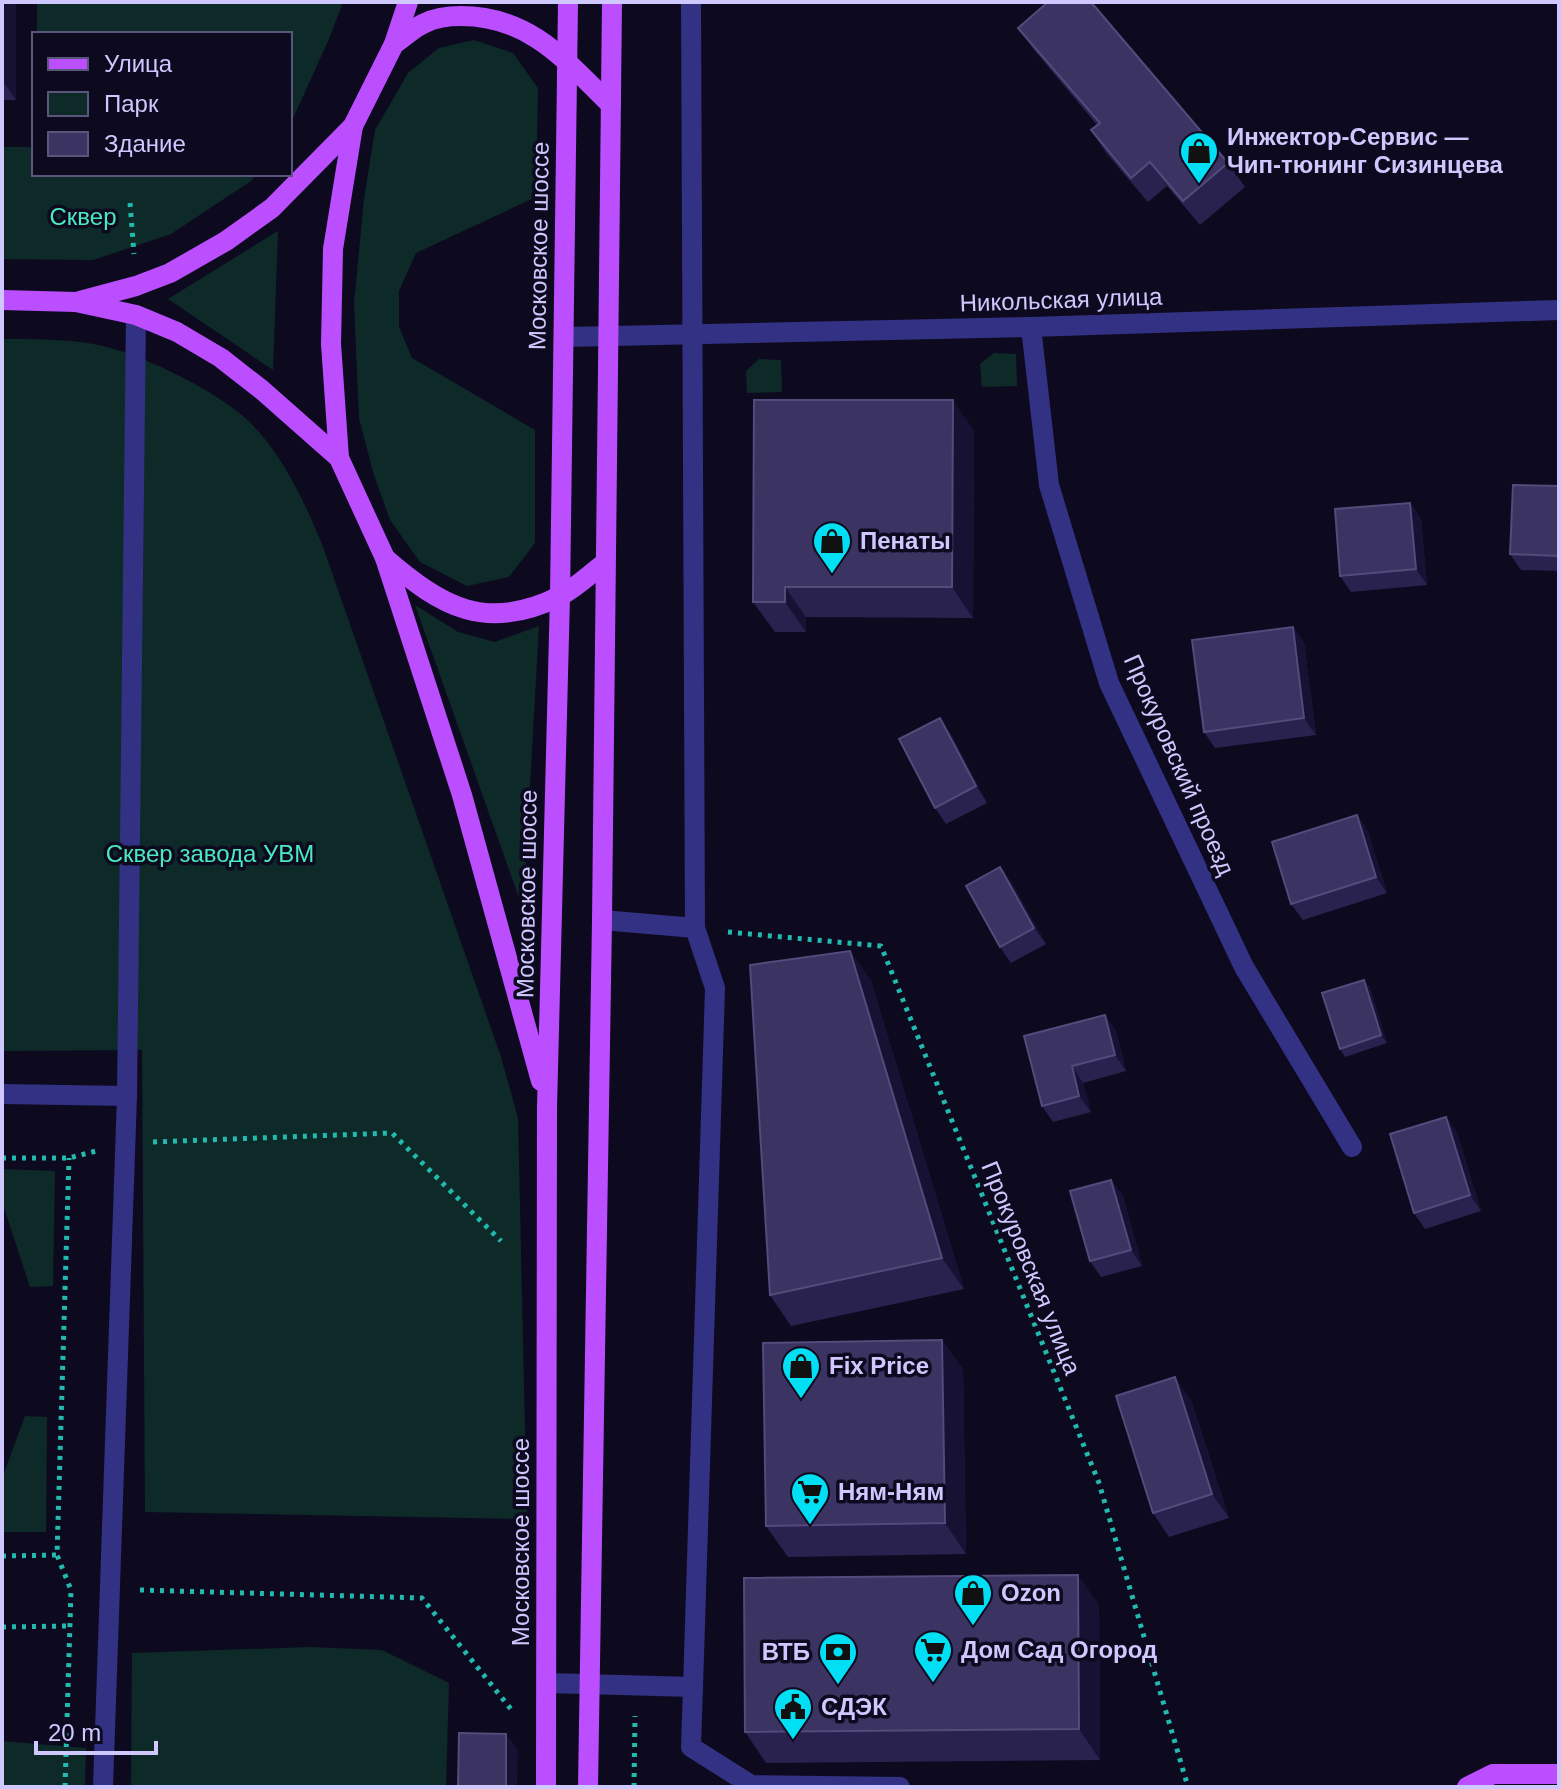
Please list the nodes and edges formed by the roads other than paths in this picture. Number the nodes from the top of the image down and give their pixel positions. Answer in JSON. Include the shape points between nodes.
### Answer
{"nodes":[{"id":1,"x":408,"y":2,"type":"edge"},
{"id":2,"x":568,"y":2,"type":"edge"},
{"id":3,"x":612,"y":2,"type":"edge"},
{"id":4,"x":691,"y":2,"type":"edge"},
{"id":5,"x":394,"y":44,"type":"junction"},
{"id":6,"x":568,"y":63,"type":"junction"},
{"id":7,"x":611,"y":105,"type":"junction"},
{"id":8,"x":353,"y":126,"type":"junction"},
{"id":9,"x":2,"y":300,"type":"edge"},
{"id":10,"x":76,"y":302,"type":"junction"},
{"id":11,"x":1559,"y":310,"type":"edge"},
{"id":12,"x":136,"y":315,"type":"junction"},
{"id":13,"x":1031,"y":327,"type":"junction"},
{"id":14,"x":693,"y":335,"type":"junction"},
{"id":15,"x":564,"y":337,"type":"junction"},
{"id":16,"x":609,"y":338,"type":"junction"},
{"id":17,"x":339,"y":458,"type":"junction"},
{"id":18,"x":385,"y":558,"type":"junction"},
{"id":19,"x":605,"y":563,"type":"junction"},
{"id":20,"x":560,"y":596,"type":"junction"},
{"id":21,"x":602,"y":920,"type":"junction"},
{"id":22,"x":695,"y":928,"type":"junction"},
{"id":23,"x":2,"y":1094,"type":"edge"},
{"id":24,"x":127,"y":1096,"type":"junction"},
{"id":25,"x":547,"y":1108,"type":"junction"},
{"id":26,"x":1352,"y":1147,"type":"dead end"},
{"id":27,"x":547,"y":1683,"type":"junction"},
{"id":28,"x":590,"y":1684,"type":"junction"},
{"id":29,"x":693,"y":1687,"type":"junction"},
{"id":30,"x":1559,"y":1774,"type":"edge"},
{"id":31,"x":103,"y":1787,"type":"edge"},
{"id":32,"x":546,"y":1787,"type":"edge"},
{"id":33,"x":588,"y":1787,"type":"edge"},
{"id":34,"x":900,"y":1787,"type":"edge"},
{"id":35,"x":1467,"y":1787,"type":"edge"}],
"edges":[{"from":1,"to":5,"type":"main road"},
{"from":2,"to":6,"type":"main road","name":"Московское шоссе"},
{"from":3,"to":7,"type":"main road"},
{"from":4,"to":14,"type":"street"},
{"from":5,"to":6,"type":"main road","via":[[425,23],[486,16],[528,31]]},
{"from":5,"to":8,"type":"main road"},
{"from":6,"to":7,"type":"main road"},
{"from":6,"to":15,"type":"main road","name":"Московское шоссе"},
{"from":7,"to":16,"type":"main road"},
{"from":8,"to":10,"type":"main road","via":[[272,208],[226,241],[170,273]]},
{"from":8,"to":17,"type":"main road","via":[[333,249],[331,344]]},
{"from":9,"to":10,"type":"main road"},
{"from":10,"to":12,"type":"main road"},
{"from":11,"to":13,"type":"street","name":"Никольская улица"},
{"from":12,"to":17,"type":"main road","via":[[221,358]]},
{"from":12,"to":24,"type":"street"},
{"from":13,"to":14,"type":"street","name":"Никольская улица"},
{"from":13,"to":26,"type":"street","name":"Прокуровский проезд","via":[[1049,485],[1109,683],[1244,967]]},
{"from":14,"to":16,"type":"street","name":"Никольская улица"},
{"from":14,"to":22,"type":"street"},
{"from":15,"to":16,"type":"street","name":"Никольская улица"},
{"from":15,"to":20,"type":"main road","name":"Московское шоссе"},
{"from":16,"to":19,"type":"main road"},
{"from":17,"to":18,"type":"main road"},
{"from":18,"to":20,"type":"main road","via":[[446,604],[480,613],[515,611]]},
{"from":18,"to":25,"type":"main road","via":[[462,795]]},
{"from":19,"to":20,"type":"main road"},
{"from":19,"to":21,"type":"main road"},
{"from":20,"to":25,"type":"main road","name":"Московское шоссе"},
{"from":21,"to":22,"type":"street"},
{"from":21,"to":28,"type":"main road"},
{"from":22,"to":29,"type":"street","via":[[715,988]]},
{"from":23,"to":24,"type":"street"},
{"from":24,"to":31,"type":"street"},
{"from":25,"to":27,"type":"main road","name":"Московское шоссе"},
{"from":27,"to":28,"type":"street"},
{"from":27,"to":32,"type":"main road","name":"Московское шоссе"},
{"from":28,"to":29,"type":"street"},
{"from":28,"to":33,"type":"main road"},
{"from":29,"to":34,"type":"street","via":[[691,1747],[751,1785]]},
{"from":30,"to":35,"type":"main road","via":[[1493,1774]]}]}
